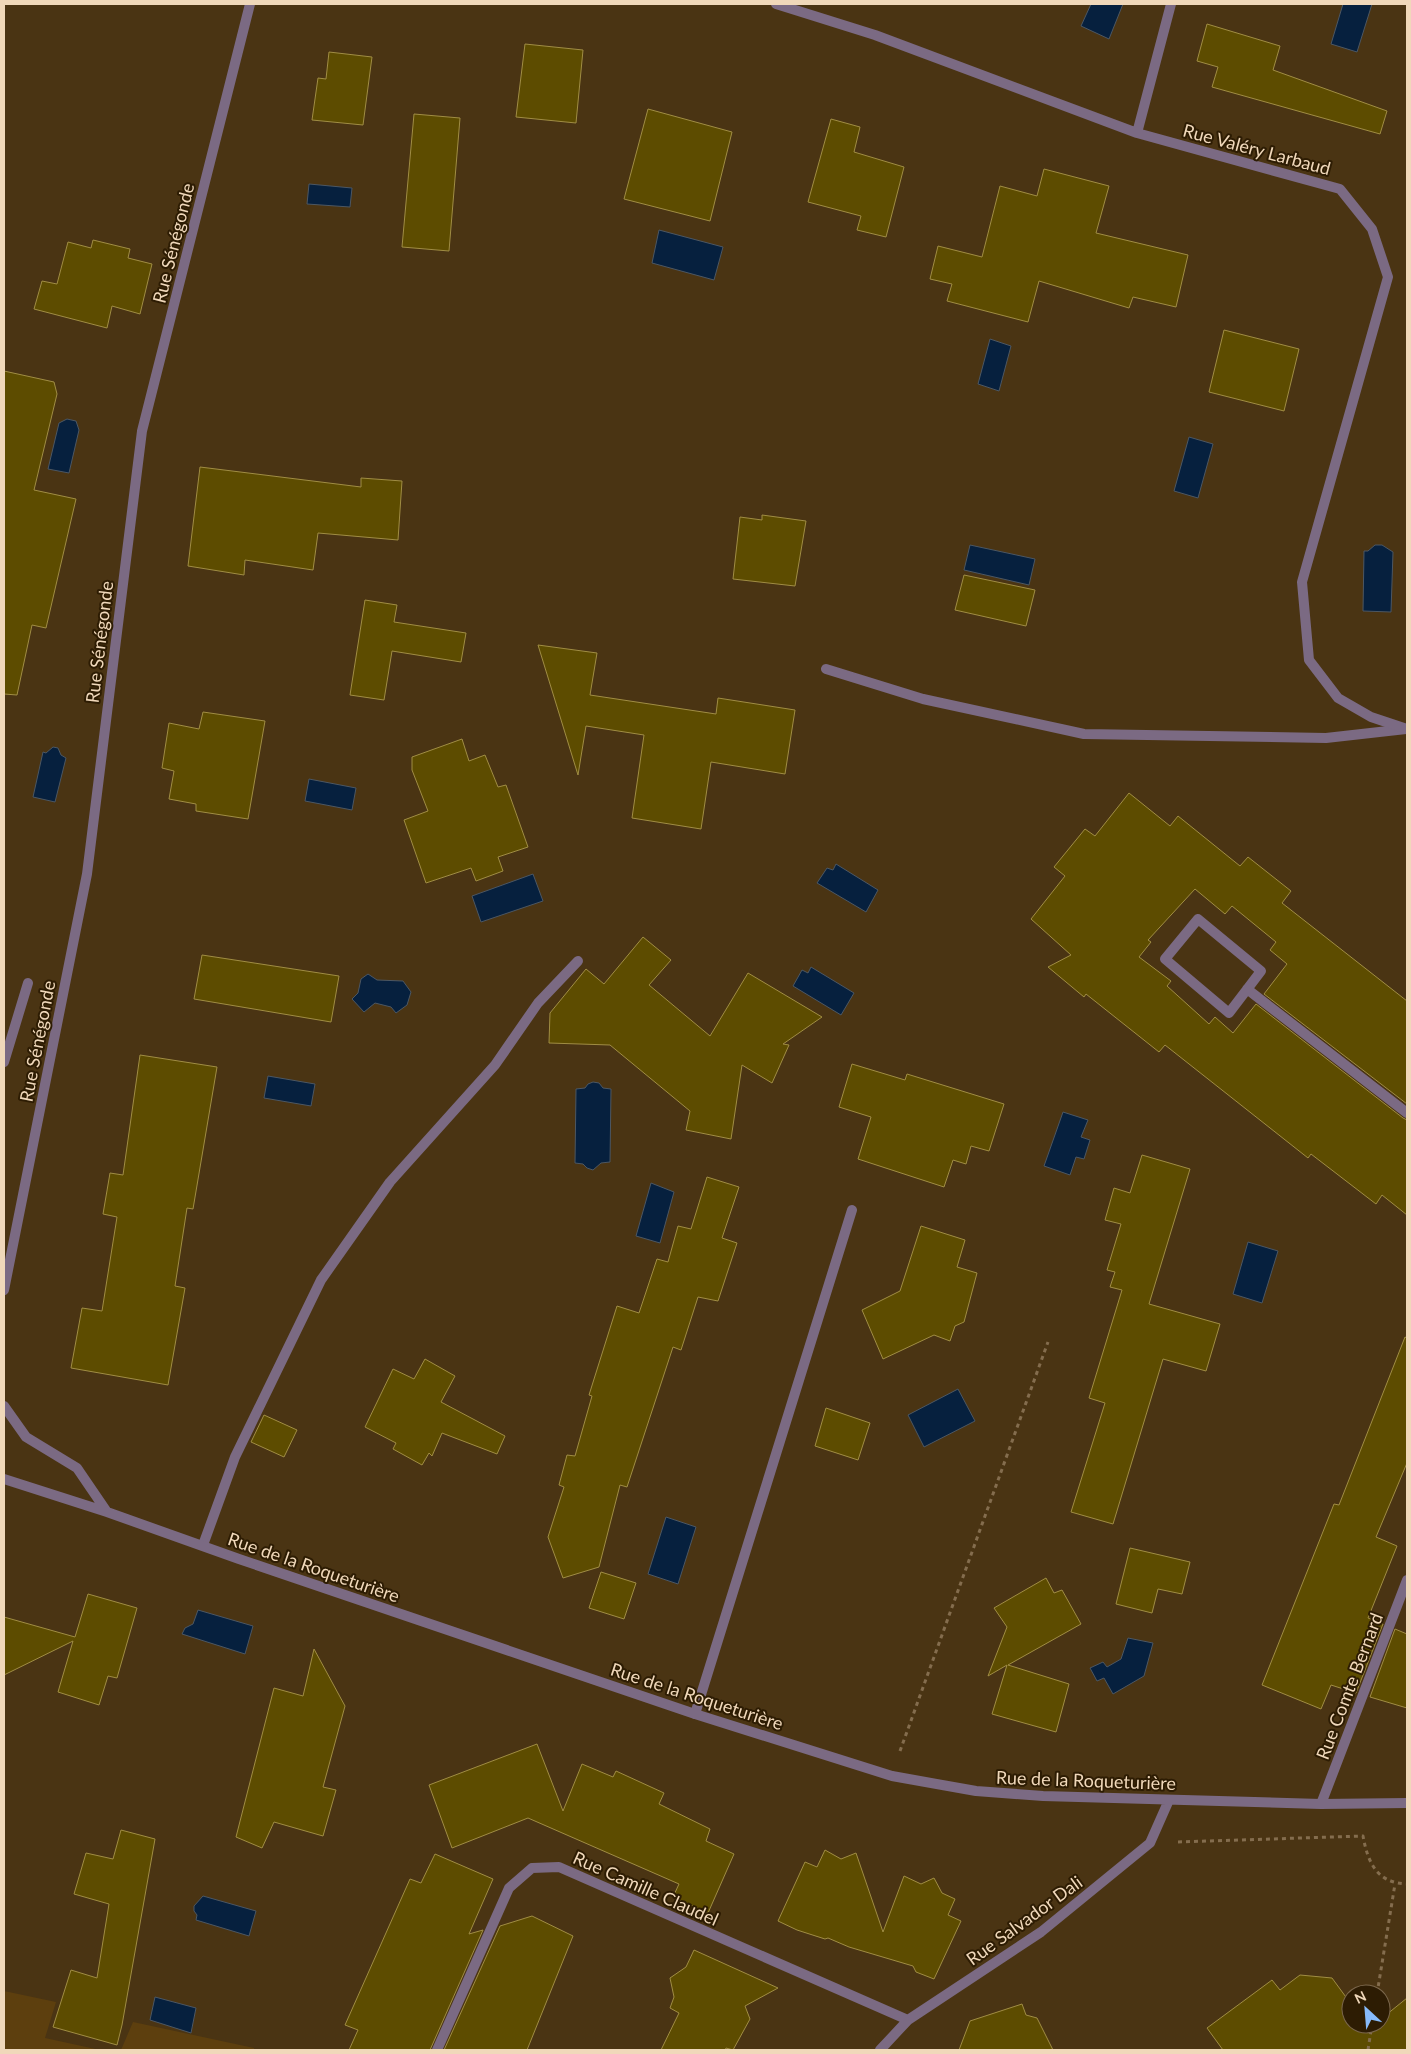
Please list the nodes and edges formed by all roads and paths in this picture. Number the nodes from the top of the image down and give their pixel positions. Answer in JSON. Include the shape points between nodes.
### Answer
{"nodes":[{"id":1,"x":250,"y":4,"type":"edge"},
{"id":2,"x":776,"y":4,"type":"edge"},
{"id":3,"x":1171,"y":4,"type":"edge"},
{"id":4,"x":1138,"y":133,"type":"junction"},
{"id":5,"x":826,"y":669,"type":"dead end"},
{"id":6,"x":1407,"y":729,"type":"edge"},
{"id":7,"x":578,"y":961,"type":"dead end"},
{"id":8,"x":28,"y":983,"type":"dead end"},
{"id":9,"x":1247,"y":989,"type":"junction"},
{"id":10,"x":4,"y":1062,"type":"edge"},
{"id":11,"x":1407,"y":1113,"type":"edge"},
{"id":12,"x":852,"y":1210,"type":"dead end"},
{"id":13,"x":4,"y":1290,"type":"edge"},
{"id":14,"x":1048,"y":1342,"type":"dead end"},
{"id":15,"x":4,"y":1406,"type":"edge"},
{"id":16,"x":4,"y":1478,"type":"edge"},
{"id":17,"x":107,"y":1512,"type":"junction"},
{"id":18,"x":204,"y":1545,"type":"junction"},
{"id":19,"x":1407,"y":1580,"type":"edge"},
{"id":20,"x":695,"y":1714,"type":"junction"},
{"id":21,"x":892,"y":1776,"type":"junction"},
{"id":22,"x":1169,"y":1800,"type":"junction"},
{"id":23,"x":1407,"y":1803,"type":"edge"},
{"id":24,"x":1321,"y":1804,"type":"junction"},
{"id":25,"x":1150,"y":1843,"type":"junction"},
{"id":26,"x":1395,"y":1884,"type":"junction"},
{"id":27,"x":1407,"y":1884,"type":"edge"},
{"id":28,"x":1379,"y":1984,"type":"edge"},
{"id":29,"x":908,"y":2020,"type":"junction"},
{"id":30,"x":1370,"y":2034,"type":"edge"},
{"id":31,"x":437,"y":2050,"type":"edge"},
{"id":32,"x":880,"y":2050,"type":"edge"},
{"id":33,"x":1368,"y":2050,"type":"edge"}],
"edges":[{"from":1,"to":13,"type":"street","name":"Rue Sénégonde","via":[[142,431],[87,874]]},
{"from":2,"to":4,"type":"street","name":"Rue Valéry Larbaud","via":[[875,35]]},
{"from":3,"to":4,"type":"street"},
{"from":4,"to":6,"type":"street","name":"Rue Valéry Larbaud","via":[[1340,189],[1372,229],[1388,277],[1302,582],[1310,660],[1338,698],[1371,717]]},
{"from":5,"to":6,"type":"street","via":[[923,699],[1084,734],[1326,738]]},
{"from":7,"to":18,"type":"street","via":[[538,1003],[495,1065],[390,1182],[321,1280],[235,1457]]},
{"from":8,"to":10,"type":"street"},
{"from":9,"to":9,"type":"street","via":[[1261,971],[1198,919],[1165,959],[1229,1013]]},
{"from":9,"to":11,"type":"street"},
{"from":12,"to":20,"type":"street"},
{"from":14,"to":21,"type":"path"},
{"from":15,"to":17,"type":"street","via":[[26,1437],[77,1468]]},
{"from":16,"to":17,"type":"street","name":"Rue de la Roqueturière"},
{"from":17,"to":18,"type":"street","name":"Rue de la Roqueturière"},
{"from":18,"to":20,"type":"street","name":"Rue de la Roqueturière"},
{"from":19,"to":24,"type":"street","name":"Rue Comte Bernard"},
{"from":20,"to":21,"type":"street","name":"Rue de la Roqueturière"},
{"from":21,"to":22,"type":"street","name":"Rue de la Roqueturière","via":[[976,1791]]},
{"from":22,"to":24,"type":"street","name":"Rue de la Roqueturière"},
{"from":22,"to":25,"type":"street","name":"Rue Salvador Dali"},
{"from":23,"to":24,"type":"street","name":"Rue de la Roqueturière"},
{"from":25,"to":26,"type":"path","via":[[1363,1836],[1372,1866]]},
{"from":25,"to":29,"type":"street","name":"Rue Salvador Dali","via":[[1041,1932]]},
{"from":26,"to":27,"type":"path"},
{"from":26,"to":28,"type":"path"},
{"from":29,"to":31,"type":"street","name":"Rue Camille Claudel","via":[[559,1867],[532,1868],[509,1888]]},
{"from":29,"to":32,"type":"street","name":"Rue Salvador Dali"},
{"from":30,"to":33,"type":"path"}]}
